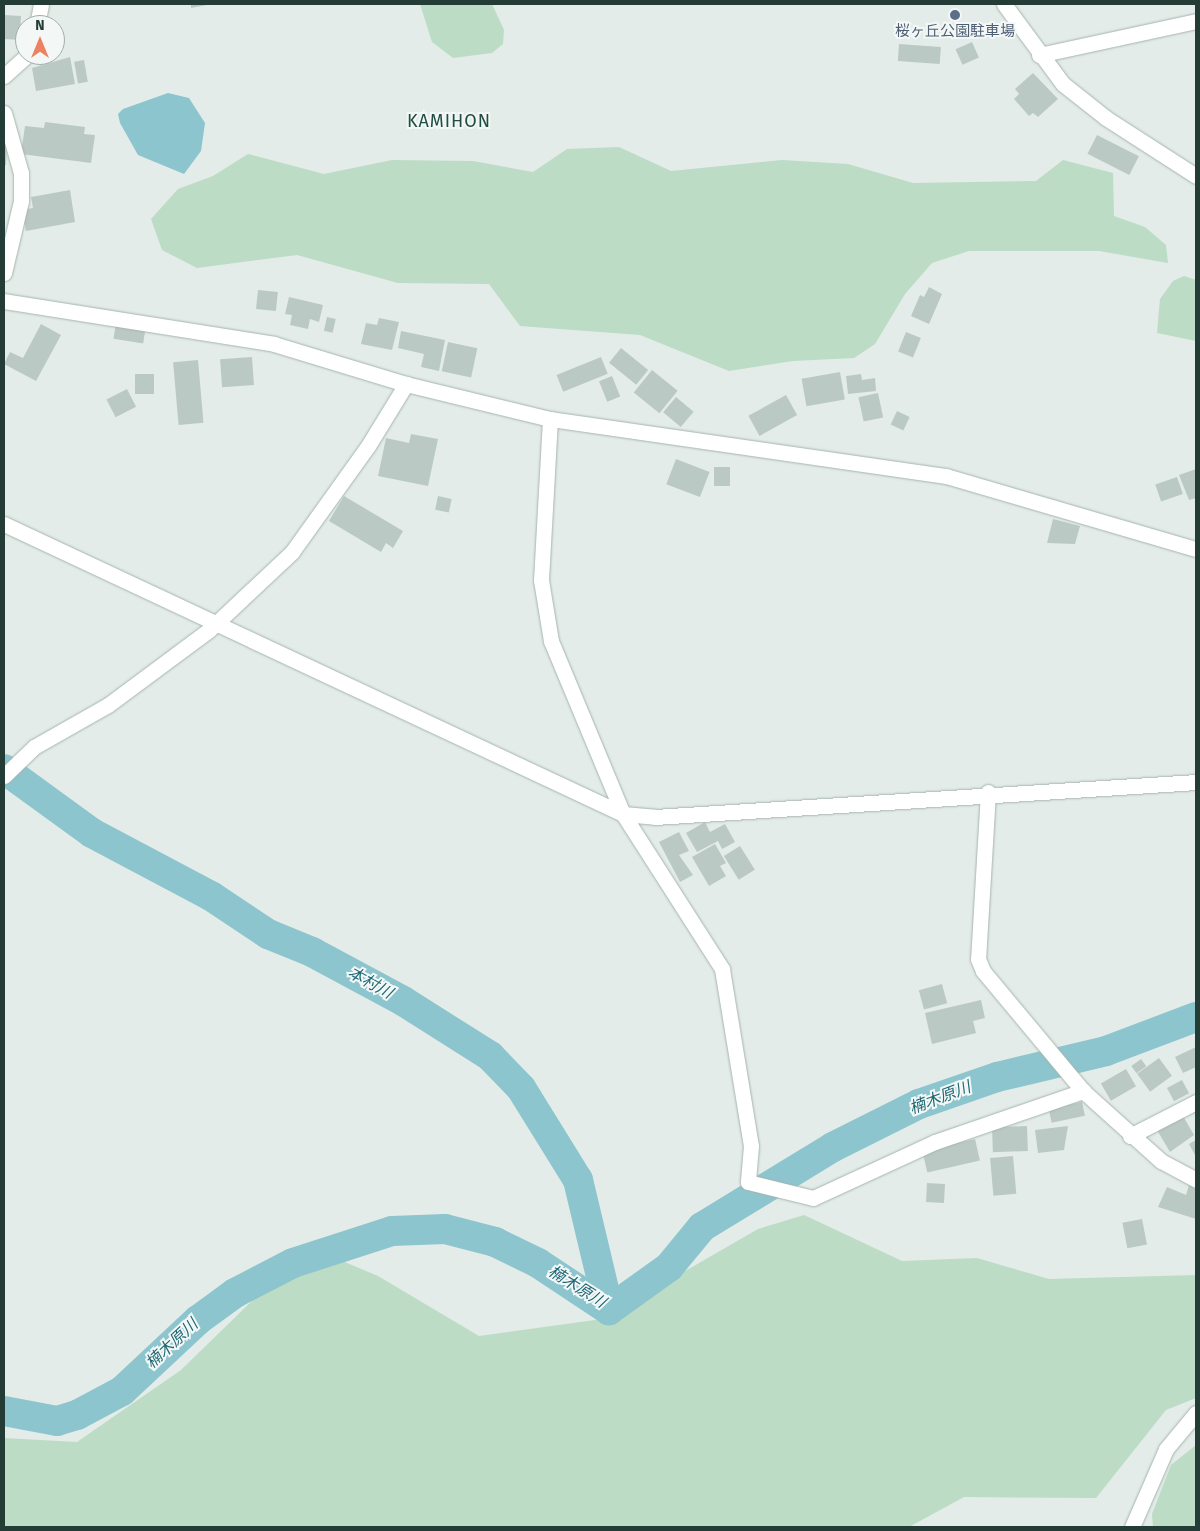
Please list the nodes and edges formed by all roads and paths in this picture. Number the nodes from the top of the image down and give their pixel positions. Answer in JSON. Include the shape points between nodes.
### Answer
{"nodes":[{"id":1,"x":1004,"y":4,"type":"edge"},
{"id":2,"x":1196,"y":21,"type":"edge"},
{"id":3,"x":1039,"y":55,"type":"junction"},
{"id":4,"x":16,"y":65,"type":"edge"},
{"id":5,"x":4,"y":76,"type":"edge"},
{"id":6,"x":4,"y":113,"type":"edge"},
{"id":7,"x":1196,"y":176,"type":"edge"},
{"id":8,"x":4,"y":273,"type":"edge"},
{"id":9,"x":4,"y":301,"type":"edge"},
{"id":10,"x":406,"y":384,"type":"junction"},
{"id":11,"x":550,"y":419,"type":"junction"},
{"id":12,"x":4,"y":524,"type":"edge"},
{"id":13,"x":1196,"y":549,"type":"edge"},
{"id":14,"x":216,"y":624,"type":"junction"},
{"id":15,"x":4,"y":776,"type":"edge"},
{"id":16,"x":1196,"y":782,"type":"edge"},
{"id":17,"x":988,"y":792,"type":"junction"},
{"id":18,"x":623,"y":814,"type":"junction"},
{"id":19,"x":1079,"y":1086,"type":"junction"},
{"id":20,"x":1196,"y":1102,"type":"edge"},
{"id":21,"x":1130,"y":1136,"type":"junction"},
{"id":22,"x":1196,"y":1180,"type":"edge"},
{"id":23,"x":1196,"y":1413,"type":"edge"},
{"id":24,"x":1132,"y":1527,"type":"edge"}],
"edges":[{"from":1,"to":3,"type":"street"},
{"from":2,"to":3,"type":"street"},
{"from":3,"to":7,"type":"street","via":[[1063,84],[1106,118]]},
{"from":4,"to":5,"type":"street"},
{"from":6,"to":8,"type":"street","via":[[21,174],[21,201]]},
{"from":9,"to":10,"type":"street","via":[[274,344]]},
{"from":10,"to":11,"type":"street"},
{"from":10,"to":14,"type":"street","via":[[368,446],[292,552]]},
{"from":11,"to":13,"type":"street","via":[[946,476]]},
{"from":11,"to":18,"type":"street","via":[[542,580],[551,642]]},
{"from":12,"to":14,"type":"street"},
{"from":14,"to":15,"type":"street","via":[[108,705],[34,747]]},
{"from":14,"to":18,"type":"street"},
{"from":16,"to":17,"type":"street"},
{"from":17,"to":18,"type":"street","via":[[655,817]]},
{"from":17,"to":19,"type":"street","via":[[978,959]]},
{"from":18,"to":19,"type":"street","via":[[722,969],[751,1146],[748,1182],[813,1198],[935,1142]]},
{"from":19,"to":21,"type":"street"},
{"from":20,"to":21,"type":"street"},
{"from":21,"to":22,"type":"street","via":[[1161,1161]]},
{"from":23,"to":24,"type":"street","via":[[1166,1450]]}]}
